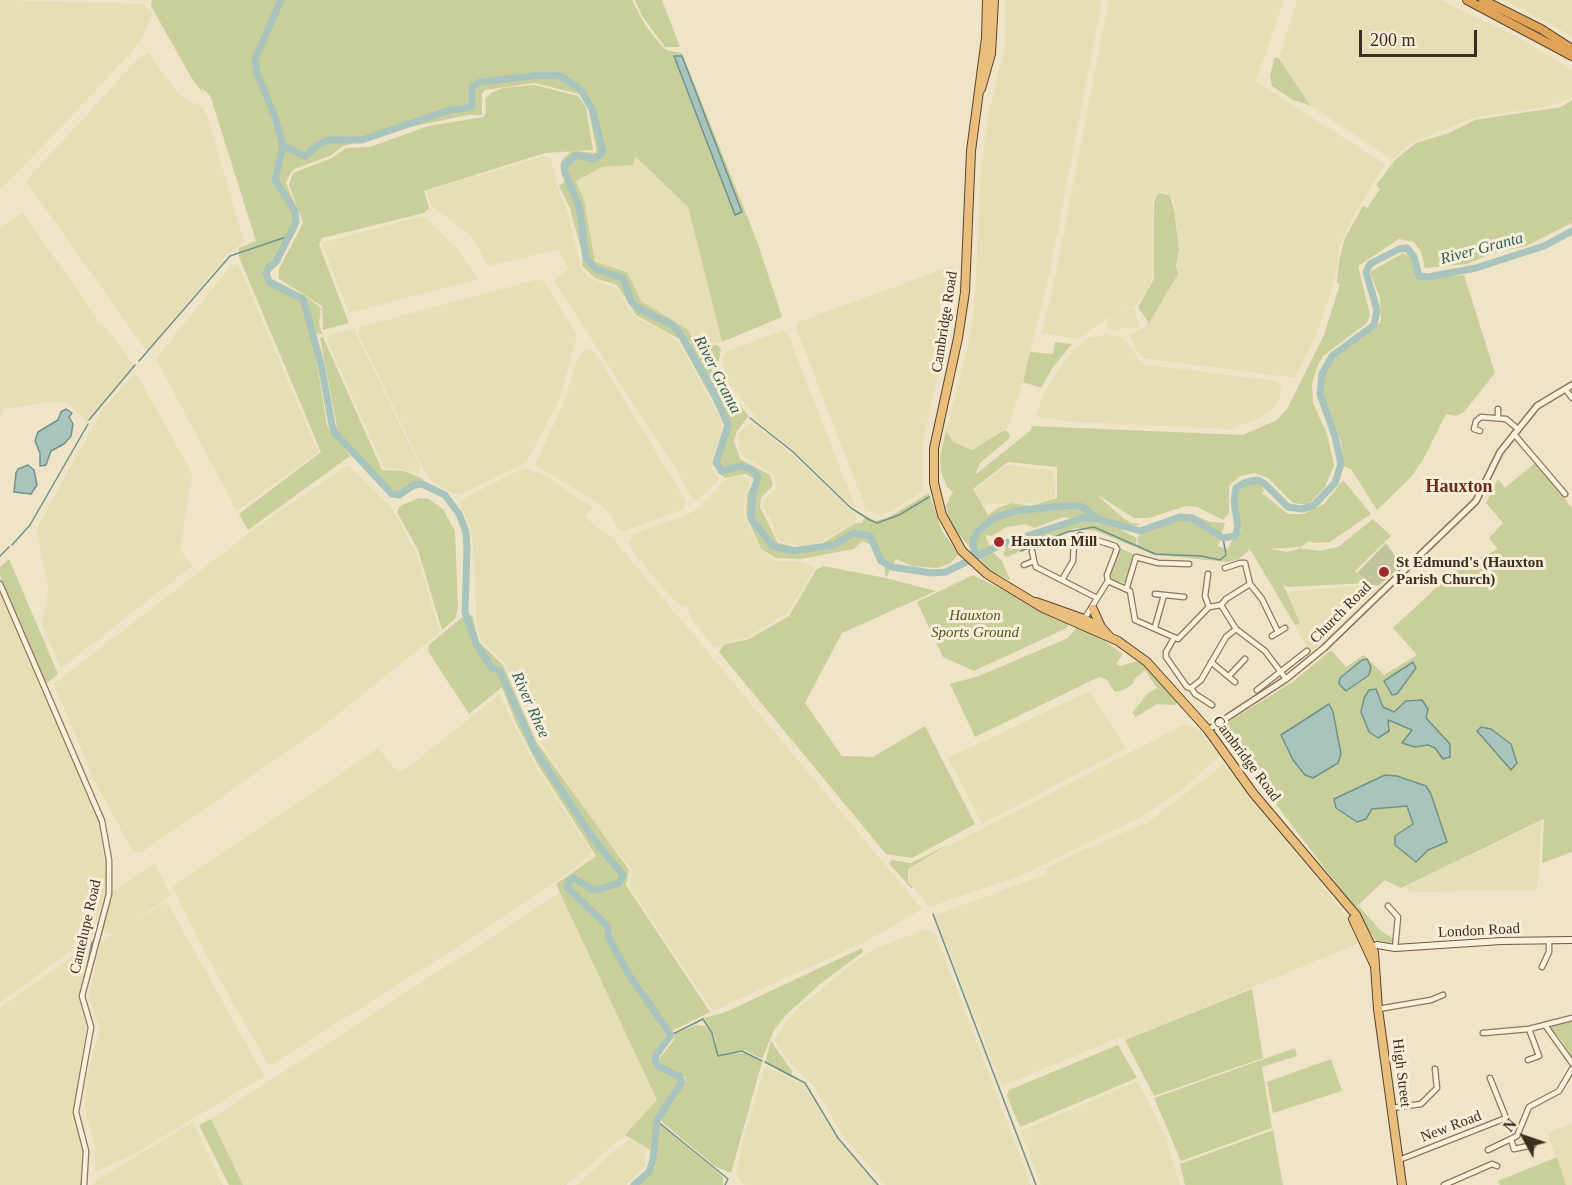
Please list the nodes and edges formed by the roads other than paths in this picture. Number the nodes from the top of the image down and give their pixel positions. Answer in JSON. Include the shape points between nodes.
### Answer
{"nodes":[{"id":1,"x":987,"y":0,"type":"edge"},
{"id":2,"x":994,"y":0,"type":"edge"},
{"id":3,"x":1467,"y":0,"type":"edge"},
{"id":4,"x":1483,"y":0,"type":"edge"},
{"id":5,"x":1572,"y":49,"type":"edge"},
{"id":6,"x":1572,"y":56,"type":"edge"},
{"id":7,"x":980,"y":90,"type":"junction"},
{"id":8,"x":1572,"y":385,"type":"edge"},
{"id":9,"x":1566,"y":390,"type":"junction"},
{"id":10,"x":1572,"y":398,"type":"edge"},
{"id":11,"x":1498,"y":409,"type":"dead end"},
{"id":12,"x":1498,"y":418,"type":"junction"},
{"id":13,"x":1480,"y":431,"type":"dead end"},
{"id":14,"x":1516,"y":431,"type":"junction"},
{"id":15,"x":1565,"y":494,"type":"dead end"},
{"id":16,"x":1074,"y":541,"type":"junction"},
{"id":17,"x":1050,"y":545,"type":"dead end"},
{"id":18,"x":1032,"y":551,"type":"dead end"},
{"id":19,"x":1034,"y":561,"type":"junction"},
{"id":20,"x":1189,"y":564,"type":"dead end"},
{"id":21,"x":1024,"y":565,"type":"dead end"},
{"id":22,"x":1226,"y":568,"type":"dead end"},
{"id":23,"x":1208,"y":574,"type":"dead end"},
{"id":24,"x":1062,"y":580,"type":"junction"},
{"id":25,"x":1108,"y":581,"type":"junction"},
{"id":26,"x":0,"y":584,"type":"edge"},
{"id":27,"x":1250,"y":584,"type":"junction"},
{"id":28,"x":1127,"y":587,"type":"junction"},
{"id":29,"x":1155,"y":594,"type":"dead end"},
{"id":30,"x":1164,"y":595,"type":"junction"},
{"id":31,"x":1184,"y":597,"type":"dead end"},
{"id":32,"x":1098,"y":598,"type":"junction"},
{"id":33,"x":1221,"y":605,"type":"junction"},
{"id":34,"x":1209,"y":607,"type":"junction"},
{"id":35,"x":1093,"y":608,"type":"junction"},
{"id":36,"x":1084,"y":623,"type":"junction"},
{"id":37,"x":1101,"y":627,"type":"junction"},
{"id":38,"x":1155,"y":627,"type":"junction"},
{"id":39,"x":1285,"y":628,"type":"dead end"},
{"id":40,"x":1236,"y":629,"type":"junction"},
{"id":41,"x":1278,"y":632,"type":"junction"},
{"id":42,"x":1109,"y":636,"type":"junction"},
{"id":43,"x":1272,"y":636,"type":"dead end"},
{"id":44,"x":1174,"y":638,"type":"junction"},
{"id":45,"x":1307,"y":651,"type":"dead end"},
{"id":46,"x":1245,"y":659,"type":"dead end"},
{"id":47,"x":1211,"y":662,"type":"junction"},
{"id":48,"x":1280,"y":670,"type":"junction"},
{"id":49,"x":1229,"y":676,"type":"junction"},
{"id":50,"x":1286,"y":679,"type":"junction"},
{"id":51,"x":1235,"y":682,"type":"dead end"},
{"id":52,"x":1191,"y":688,"type":"junction"},
{"id":53,"x":1257,"y":690,"type":"dead end"},
{"id":54,"x":1212,"y":705,"type":"dead end"},
{"id":55,"x":1208,"y":730,"type":"junction"},
{"id":56,"x":1388,"y":906,"type":"dead end"},
{"id":57,"x":1549,"y":940,"type":"junction"},
{"id":58,"x":1572,"y":940,"type":"edge"},
{"id":59,"x":1395,"y":948,"type":"junction"},
{"id":60,"x":1372,"y":950,"type":"junction"},
{"id":61,"x":1542,"y":967,"type":"dead end"},
{"id":62,"x":1443,"y":995,"type":"dead end"},
{"id":63,"x":1431,"y":1000,"type":"junction"},
{"id":64,"x":1434,"y":1008,"type":"dead end"},
{"id":65,"x":1378,"y":1009,"type":"junction"},
{"id":66,"x":1572,"y":1018,"type":"edge"},
{"id":67,"x":1545,"y":1025,"type":"junction"},
{"id":68,"x":1529,"y":1029,"type":"junction"},
{"id":69,"x":1483,"y":1033,"type":"dead end"},
{"id":70,"x":1528,"y":1060,"type":"dead end"},
{"id":71,"x":1572,"y":1063,"type":"edge"},
{"id":72,"x":1435,"y":1069,"type":"dead end"},
{"id":73,"x":1572,"y":1069,"type":"edge"},
{"id":74,"x":1490,"y":1078,"type":"dead end"},
{"id":75,"x":1392,"y":1108,"type":"junction"},
{"id":76,"x":1511,"y":1139,"type":"junction"},
{"id":77,"x":1533,"y":1145,"type":"dead end"},
{"id":78,"x":1399,"y":1160,"type":"junction"},
{"id":79,"x":84,"y":1185,"type":"edge"},
{"id":80,"x":1402,"y":1185,"type":"edge"},
{"id":81,"x":1444,"y":1185,"type":"edge"}],
"edges":[{"from":1,"to":7,"type":"highway","name":"Cambridge Road"},
{"from":2,"to":7,"type":"highway","name":"Cambridge Road","via":[[991,54]]},
{"from":3,"to":6,"type":"highway"},
{"from":4,"to":5,"type":"highway"},
{"from":7,"to":36,"type":"highway","name":"Cambridge Road","via":[[971,151],[965,292],[933,459],[934,483],[948,529],[974,563],[996,581]]},
{"from":8,"to":9,"type":"street"},
{"from":9,"to":10,"type":"street"},
{"from":9,"to":14,"type":"street","name":"Church Road","via":[[1542,402]]},
{"from":11,"to":12,"type":"street"},
{"from":12,"to":13,"type":"street","via":[[1481,417],[1474,429]]},
{"from":12,"to":14,"type":"street","via":[[1506,419]]},
{"from":14,"to":15,"type":"street"},
{"from":14,"to":50,"type":"street","name":"Church Road","via":[[1500,452],[1476,501],[1324,648]]},
{"from":16,"to":17,"type":"street"},
{"from":16,"to":24,"type":"street","via":[[1073,561]]},
{"from":16,"to":25,"type":"street","via":[[1080,535],[1090,536],[1115,546]]},
{"from":18,"to":19,"type":"street"},
{"from":19,"to":21,"type":"street"},
{"from":19,"to":24,"type":"street","via":[[1036,567]]},
{"from":20,"to":28,"type":"street","via":[[1158,563],[1136,557]]},
{"from":22,"to":27,"type":"street","via":[[1245,563]]},
{"from":23,"to":34,"type":"street","via":[[1205,596]]},
{"from":24,"to":32,"type":"street"},
{"from":25,"to":28,"type":"street"},
{"from":25,"to":32,"type":"street"},
{"from":26,"to":79,"type":"street","name":"Cantelupe Road","via":[[102,821],[109,860],[109,894],[82,996],[91,1027],[76,1112],[86,1151]]},
{"from":27,"to":33,"type":"street"},
{"from":27,"to":41,"type":"street"},
{"from":28,"to":38,"type":"street","via":[[1135,620]]},
{"from":29,"to":30,"type":"street"},
{"from":30,"to":31,"type":"street"},
{"from":30,"to":38,"type":"street"},
{"from":32,"to":35,"type":"street"},
{"from":33,"to":34,"type":"street"},
{"from":33,"to":40,"type":"street"},
{"from":34,"to":44,"type":"street","via":[[1182,637]]},
{"from":35,"to":36,"type":"street"},
{"from":35,"to":37,"type":"highway"},
{"from":36,"to":37,"type":"highway","name":"Cambridge Road"},
{"from":36,"to":42,"type":"highway","name":"Cambridge Road"},
{"from":37,"to":42,"type":"highway","name":"Cambridge Road"},
{"from":38,"to":44,"type":"street"},
{"from":39,"to":41,"type":"street"},
{"from":40,"to":47,"type":"street","via":[[1226,637]]},
{"from":40,"to":48,"type":"street","via":[[1265,651]]},
{"from":41,"to":43,"type":"street"},
{"from":42,"to":55,"type":"highway","name":"Cambridge Road","via":[[1147,662]]},
{"from":44,"to":52,"type":"street","via":[[1166,657]]},
{"from":45,"to":48,"type":"street"},
{"from":46,"to":49,"type":"street"},
{"from":47,"to":49,"type":"street"},
{"from":47,"to":52,"type":"street","via":[[1201,680]]},
{"from":48,"to":50,"type":"street"},
{"from":48,"to":53,"type":"street"},
{"from":49,"to":51,"type":"street"},
{"from":50,"to":55,"type":"street","name":"Church Road"},
{"from":52,"to":54,"type":"street"},
{"from":55,"to":60,"type":"highway","name":"Cambridge Road","via":[[1253,793],[1350,911]]},
{"from":56,"to":59,"type":"street","via":[[1398,917]]},
{"from":57,"to":58,"type":"main road","name":"London Road"},
{"from":57,"to":59,"type":"main road","name":"London Road"},
{"from":57,"to":61,"type":"street","via":[[1549,952]]},
{"from":59,"to":60,"type":"main road","name":"London Road"},
{"from":60,"to":65,"type":"highway","name":"High Street"},
{"from":62,"to":63,"type":"street"},
{"from":63,"to":64,"type":"street"},
{"from":63,"to":65,"type":"street"},
{"from":65,"to":75,"type":"highway","name":"High Street"},
{"from":66,"to":67,"type":"street"},
{"from":67,"to":68,"type":"street"},
{"from":67,"to":71,"type":"street"},
{"from":68,"to":69,"type":"street"},
{"from":68,"to":70,"type":"street","via":[[1539,1056]]},
{"from":72,"to":75,"type":"street","via":[[1437,1088],[1421,1104]]},
{"from":73,"to":76,"type":"street","via":[[1559,1091],[1529,1107],[1520,1132]]},
{"from":74,"to":78,"type":"street","name":"New Road","via":[[1506,1118]]},
{"from":75,"to":78,"type":"highway","name":"High Street"},
{"from":76,"to":77,"type":"street","via":[[1514,1149]]},
{"from":76,"to":81,"type":"street","via":[[1489,1153],[1495,1165]]},
{"from":78,"to":80,"type":"highway","name":"High Street"}]}
